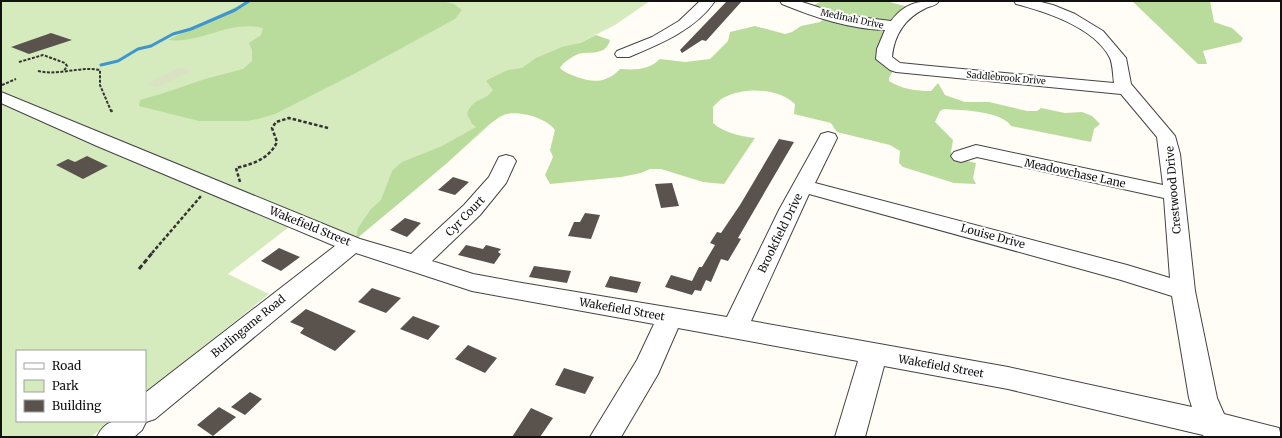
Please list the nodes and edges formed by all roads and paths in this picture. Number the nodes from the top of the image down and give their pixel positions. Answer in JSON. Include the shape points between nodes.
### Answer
{"nodes":[{"id":1,"x":708,"y":1,"type":"edge"},
{"id":2,"x":787,"y":1,"type":"edge"},
{"id":3,"x":932,"y":1,"type":"edge"},
{"id":4,"x":1021,"y":1,"type":"edge"},
{"id":5,"x":895,"y":26,"type":"junction"},
{"id":6,"x":623,"y":54,"type":"dead end"},
{"id":7,"x":19,"y":62,"type":"dead end"},
{"id":8,"x":38,"y":71,"type":"dead end"},
{"id":9,"x":64,"y":72,"type":"junction"},
{"id":10,"x":1,"y":85,"type":"edge"},
{"id":11,"x":9,"y":88,"type":"edge"},
{"id":12,"x":1126,"y":89,"type":"junction"},
{"id":13,"x":112,"y":112,"type":"dead end"},
{"id":14,"x":328,"y":128,"type":"dead end"},
{"id":15,"x":828,"y":138,"type":"dead end"},
{"id":16,"x":969,"y":154,"type":"dead end"},
{"id":17,"x":506,"y":161,"type":"dead end"},
{"id":18,"x":803,"y":186,"type":"junction"},
{"id":19,"x":224,"y":191,"type":"junction"},
{"id":20,"x":1173,"y":194,"type":"junction"},
{"id":21,"x":352,"y":244,"type":"junction"},
{"id":22,"x":415,"y":264,"type":"junction"},
{"id":23,"x":138,"y":269,"type":"dead end"},
{"id":24,"x":1182,"y":291,"type":"junction"},
{"id":25,"x":670,"y":318,"type":"junction"},
{"id":26,"x":735,"y":328,"type":"junction"},
{"id":27,"x":874,"y":354,"type":"junction"},
{"id":28,"x":146,"y":409,"type":"edge"},
{"id":29,"x":131,"y":422,"type":"edge"},
{"id":30,"x":1217,"y":431,"type":"edge"},
{"id":31,"x":112,"y":437,"type":"edge"},
{"id":32,"x":605,"y":437,"type":"edge"},
{"id":33,"x":850,"y":437,"type":"edge"},
{"id":34,"x":1268,"y":437,"type":"edge"}],
"edges":[{"from":1,"to":6,"type":"street","via":[[684,24],[657,40]]},
{"from":2,"to":5,"type":"street","name":"Medinah Drive","via":[[805,9],[845,19]]},
{"from":3,"to":5,"type":"street","via":[[911,10]]},
{"from":4,"to":12,"type":"street","name":"Crestwood Drive","via":[[1070,17],[1098,34],[1118,58],[1121,80]]},
{"from":5,"to":12,"type":"street","name":"Saddlebrook Drive","via":[[884,47],[884,59],[896,67]]},
{"from":7,"to":9,"type":"path","via":[[43,55],[65,63],[67,66]]},
{"from":8,"to":9,"type":"path","via":[[50,74]]},
{"from":9,"to":13,"type":"path","via":[[89,68],[100,70],[100,85]]},
{"from":10,"to":11,"type":"path"},
{"from":11,"to":19,"type":"street","name":"Wakefield Street","via":[[190,169]]},
{"from":12,"to":20,"type":"street","name":"Crestwood Drive","via":[[1153,119],[1169,142]]},
{"from":14,"to":19,"type":"path","via":[[301,119],[279,121],[272,128],[277,142],[270,153],[256,162],[236,168],[240,184]]},
{"from":15,"to":18,"type":"street","name":"Brookfield Drive"},
{"from":16,"to":20,"type":"street","name":"Meadowchase Lane"},
{"from":17,"to":22,"type":"street","name":"Cyr Court","via":[[500,179],[472,210]]},
{"from":18,"to":24,"type":"street","name":"Louise Drive","via":[[1120,271]]},
{"from":18,"to":26,"type":"street","name":"Brookfield Drive"},
{"from":19,"to":21,"type":"street","name":"Wakefield Street"},
{"from":19,"to":23,"type":"path","via":[[200,198]]},
{"from":20,"to":24,"type":"street","name":"Crestwood Drive"},
{"from":21,"to":22,"type":"street","name":"Wakefield Street"},
{"from":21,"to":28,"type":"street","name":"Burlingame Road"},
{"from":22,"to":25,"type":"street","name":"Wakefield Street","via":[[480,283]]},
{"from":24,"to":30,"type":"street","name":"Crestwood Drive","via":[[1203,398]]},
{"from":25,"to":26,"type":"street","name":"Wakefield Street"},
{"from":25,"to":32,"type":"street","via":[[648,366]]},
{"from":26,"to":27,"type":"street","name":"Wakefield Street"},
{"from":27,"to":30,"type":"street","name":"Wakefield Street","via":[[1008,378]]},
{"from":27,"to":33,"type":"street"},
{"from":29,"to":31,"type":"street"},
{"from":30,"to":34,"type":"street","name":"Wakefield Street"}]}
